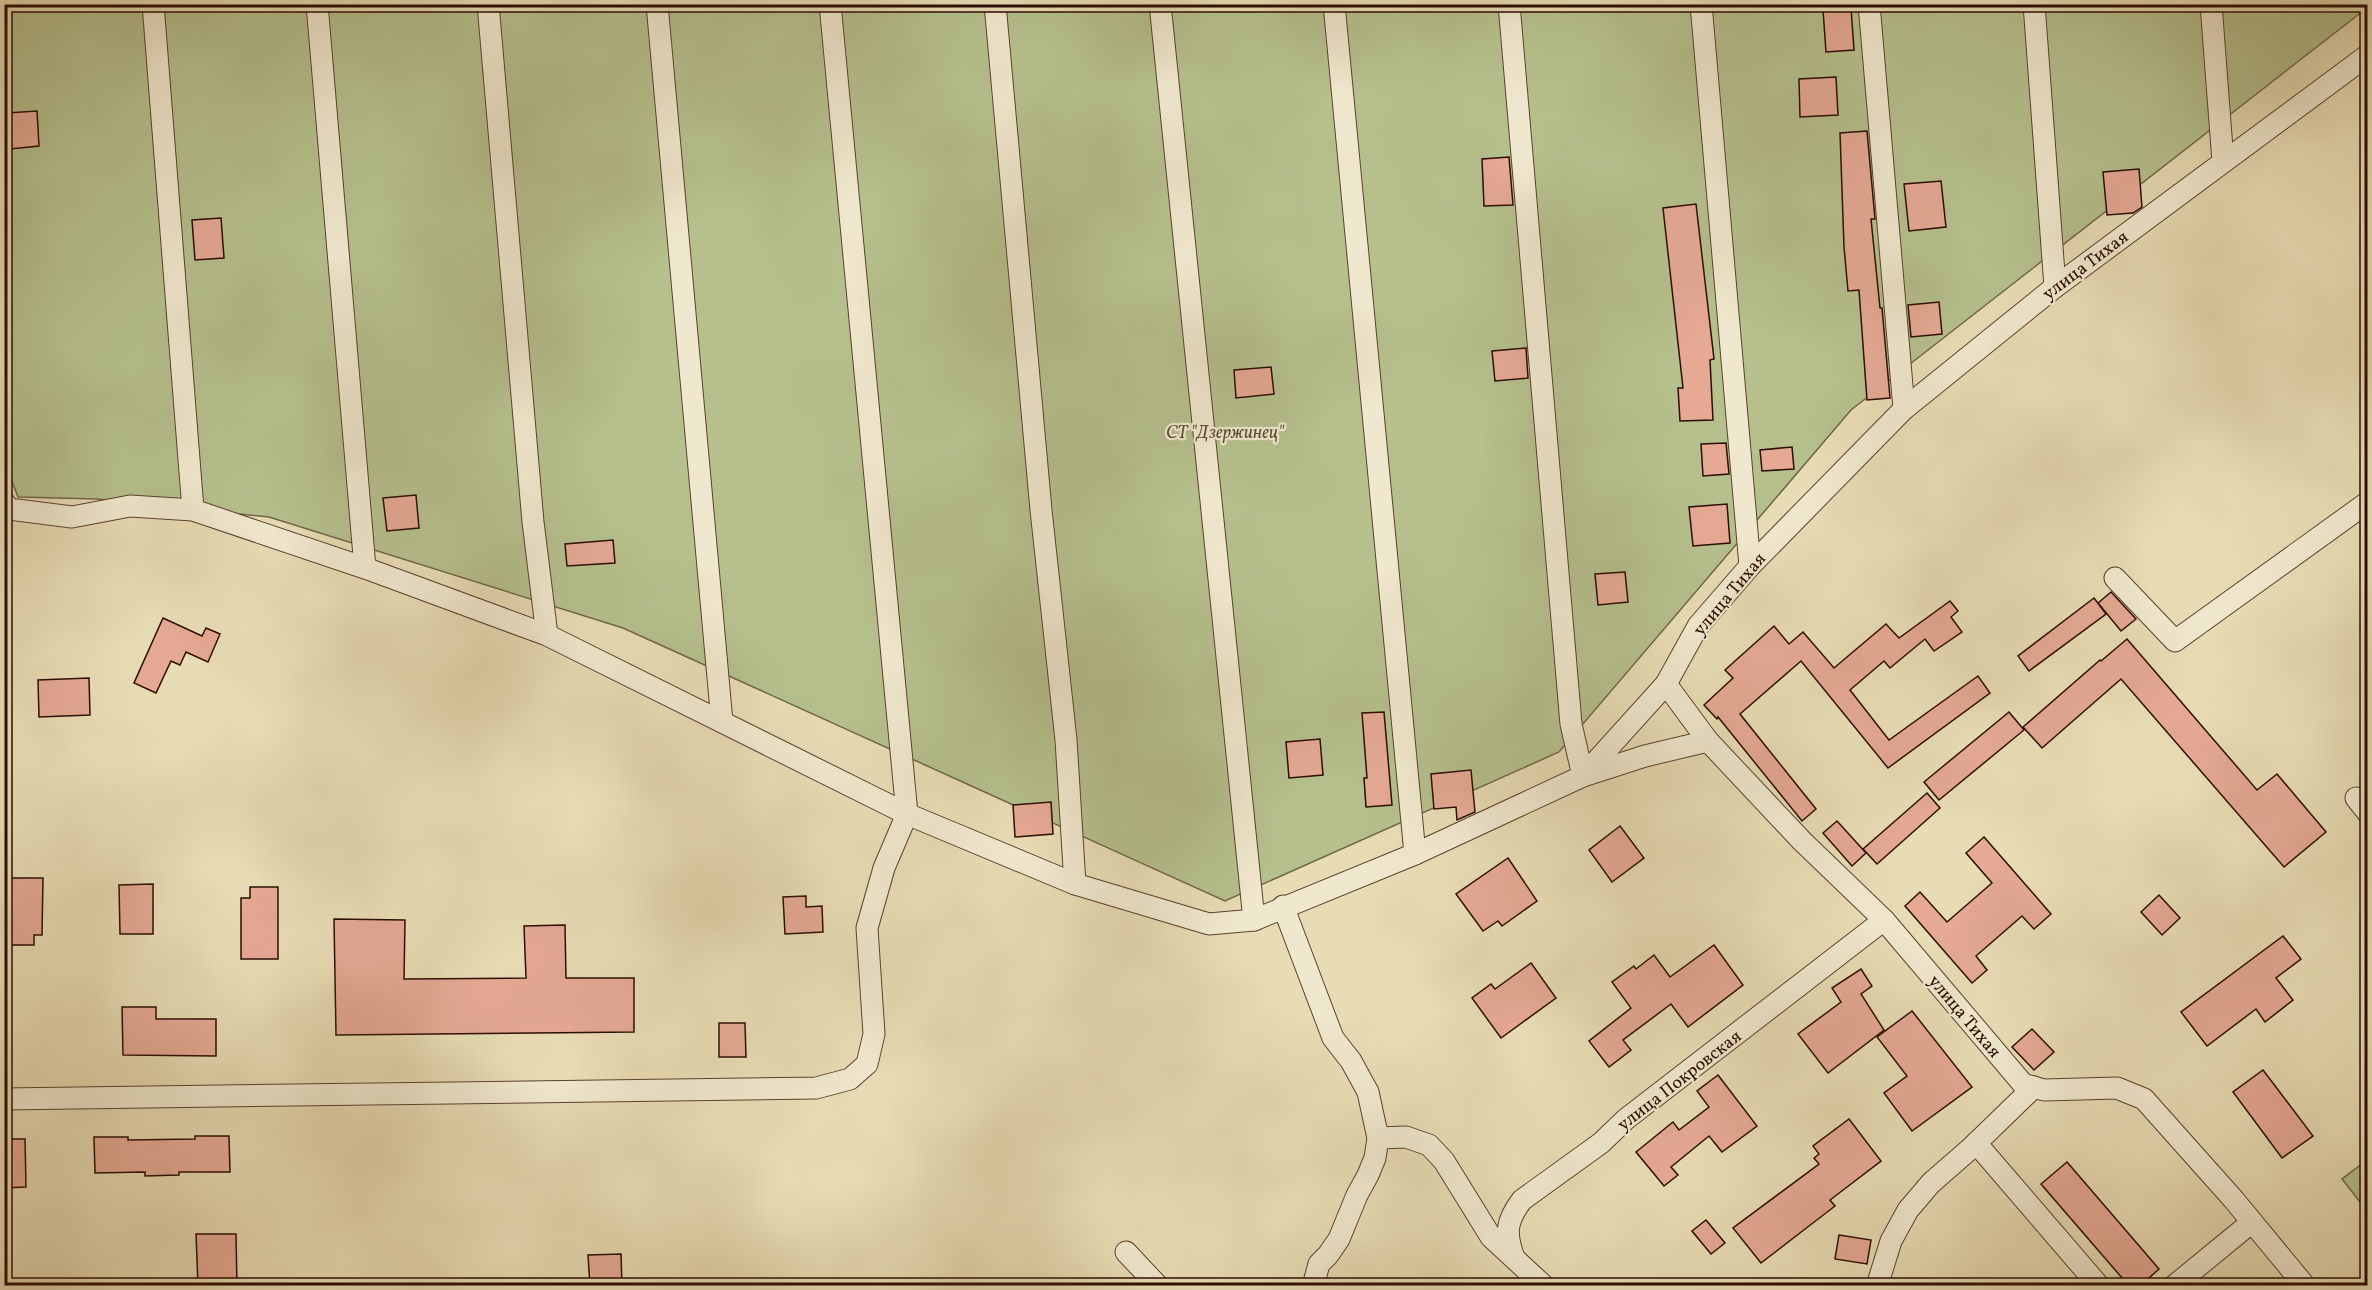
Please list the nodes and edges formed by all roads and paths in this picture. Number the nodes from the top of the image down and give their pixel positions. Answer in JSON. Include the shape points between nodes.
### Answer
{"nodes":[{"id":1,"x":153,"y":4,"type":"edge"},
{"id":2,"x":317,"y":4,"type":"edge"},
{"id":3,"x":488,"y":4,"type":"edge"},
{"id":4,"x":657,"y":4,"type":"edge"},
{"id":5,"x":830,"y":4,"type":"edge"},
{"id":6,"x":995,"y":4,"type":"edge"},
{"id":7,"x":1160,"y":4,"type":"edge"},
{"id":8,"x":1334,"y":4,"type":"edge"},
{"id":9,"x":1509,"y":4,"type":"edge"},
{"id":10,"x":1701,"y":4,"type":"edge"},
{"id":11,"x":1869,"y":4,"type":"edge"},
{"id":12,"x":2034,"y":4,"type":"edge"},
{"id":13,"x":2211,"y":4,"type":"edge"},
{"id":14,"x":2367,"y":56,"type":"edge"},
{"id":15,"x":2223,"y":162,"type":"junction"},
{"id":16,"x":2055,"y":287,"type":"junction"},
{"id":17,"x":1904,"y":409,"type":"junction"},
{"id":18,"x":4,"y":502,"type":"edge"},
{"id":19,"x":2367,"y":502,"type":"edge"},
{"id":20,"x":193,"y":510,"type":"junction"},
{"id":21,"x":1750,"y":566,"type":"junction"},
{"id":22,"x":365,"y":568,"type":"junction"},
{"id":23,"x":2115,"y":578,"type":"dead end"},
{"id":24,"x":547,"y":635,"type":"junction"},
{"id":25,"x":1666,"y":684,"type":"junction"},
{"id":26,"x":722,"y":722,"type":"junction"},
{"id":27,"x":1708,"y":741,"type":"junction"},
{"id":28,"x":1583,"y":776,"type":"junction"},
{"id":29,"x":907,"y":814,"type":"junction"},
{"id":30,"x":1415,"y":854,"type":"junction"},
{"id":31,"x":1075,"y":884,"type":"junction"},
{"id":32,"x":1283,"y":906,"type":"junction"},
{"id":33,"x":1254,"y":920,"type":"junction"},
{"id":34,"x":1884,"y":920,"type":"junction"},
{"id":35,"x":2034,"y":1087,"type":"junction"},
{"id":36,"x":4,"y":1099,"type":"edge"},
{"id":37,"x":1378,"y":1138,"type":"junction"},
{"id":38,"x":1976,"y":1143,"type":"junction"},
{"id":39,"x":2252,"y":1222,"type":"junction"},
{"id":40,"x":1126,"y":1252,"type":"dead end"},
{"id":41,"x":1514,"y":1258,"type":"junction"},
{"id":42,"x":1158,"y":1286,"type":"edge"},
{"id":43,"x":1312,"y":1286,"type":"edge"},
{"id":44,"x":1544,"y":1286,"type":"edge"},
{"id":45,"x":1877,"y":1286,"type":"edge"},
{"id":46,"x":2099,"y":1286,"type":"edge"},
{"id":47,"x":2174,"y":1286,"type":"edge"},
{"id":48,"x":2305,"y":1286,"type":"edge"}],
"edges":[{"from":1,"to":20,"type":"street"},
{"from":2,"to":22,"type":"street"},
{"from":3,"to":24,"type":"street","via":[[533,522]]},
{"from":4,"to":26,"type":"street"},
{"from":5,"to":29,"type":"street"},
{"from":6,"to":31,"type":"street","via":[[1066,740]]},
{"from":7,"to":33,"type":"street"},
{"from":8,"to":30,"type":"street"},
{"from":9,"to":28,"type":"street","via":[[1571,724]]},
{"from":10,"to":21,"type":"street"},
{"from":11,"to":17,"type":"street"},
{"from":12,"to":16,"type":"street"},
{"from":13,"to":15,"type":"street"},
{"from":14,"to":15,"type":"street","name":"улица Тихая"},
{"from":15,"to":16,"type":"street","name":"улица Тихая"},
{"from":16,"to":17,"type":"street","name":"улица Тихая"},
{"from":17,"to":21,"type":"street","name":"улица Тихая"},
{"from":18,"to":20,"type":"street","via":[[9,509],[72,517],[130,506]]},
{"from":19,"to":23,"type":"street","via":[[2175,641]]},
{"from":20,"to":22,"type":"street"},
{"from":21,"to":25,"type":"street","name":"улица Тихая","via":[[1698,626]]},
{"from":22,"to":24,"type":"street"},
{"from":24,"to":26,"type":"street"},
{"from":25,"to":27,"type":"street","name":"улица Тихая"},
{"from":25,"to":28,"type":"street"},
{"from":26,"to":29,"type":"street"},
{"from":27,"to":28,"type":"street"},
{"from":27,"to":34,"type":"street","name":"улица Тихая","via":[[1802,841]]},
{"from":28,"to":30,"type":"street"},
{"from":29,"to":31,"type":"street"},
{"from":29,"to":36,"type":"street","via":[[884,868],[867,928],[874,1034],[867,1064],[850,1079],[816,1088]]},
{"from":30,"to":32,"type":"street"},
{"from":31,"to":33,"type":"street","via":[[1209,924]]},
{"from":32,"to":33,"type":"street"},
{"from":32,"to":37,"type":"street","via":[[1333,1038],[1368,1092]]},
{"from":34,"to":35,"type":"street","name":"улица Тихая","via":[[2023,1084]]},
{"from":34,"to":41,"type":"street","name":"улица Покровская","via":[[1626,1119],[1601,1143],[1522,1200],[1507,1234]]},
{"from":35,"to":38,"type":"street"},
{"from":35,"to":39,"type":"street","via":[[2117,1088],[2144,1099]]},
{"from":37,"to":41,"type":"street","via":[[1407,1137],[1429,1145],[1444,1161],[1491,1237]]},
{"from":37,"to":43,"type":"street","via":[[1368,1175],[1339,1239],[1319,1264]]},
{"from":38,"to":45,"type":"street","via":[[1931,1183],[1908,1210],[1891,1241]]},
{"from":38,"to":46,"type":"street"},
{"from":39,"to":47,"type":"street"},
{"from":39,"to":48,"type":"street"},
{"from":40,"to":42,"type":"street"},
{"from":41,"to":44,"type":"street"}]}
